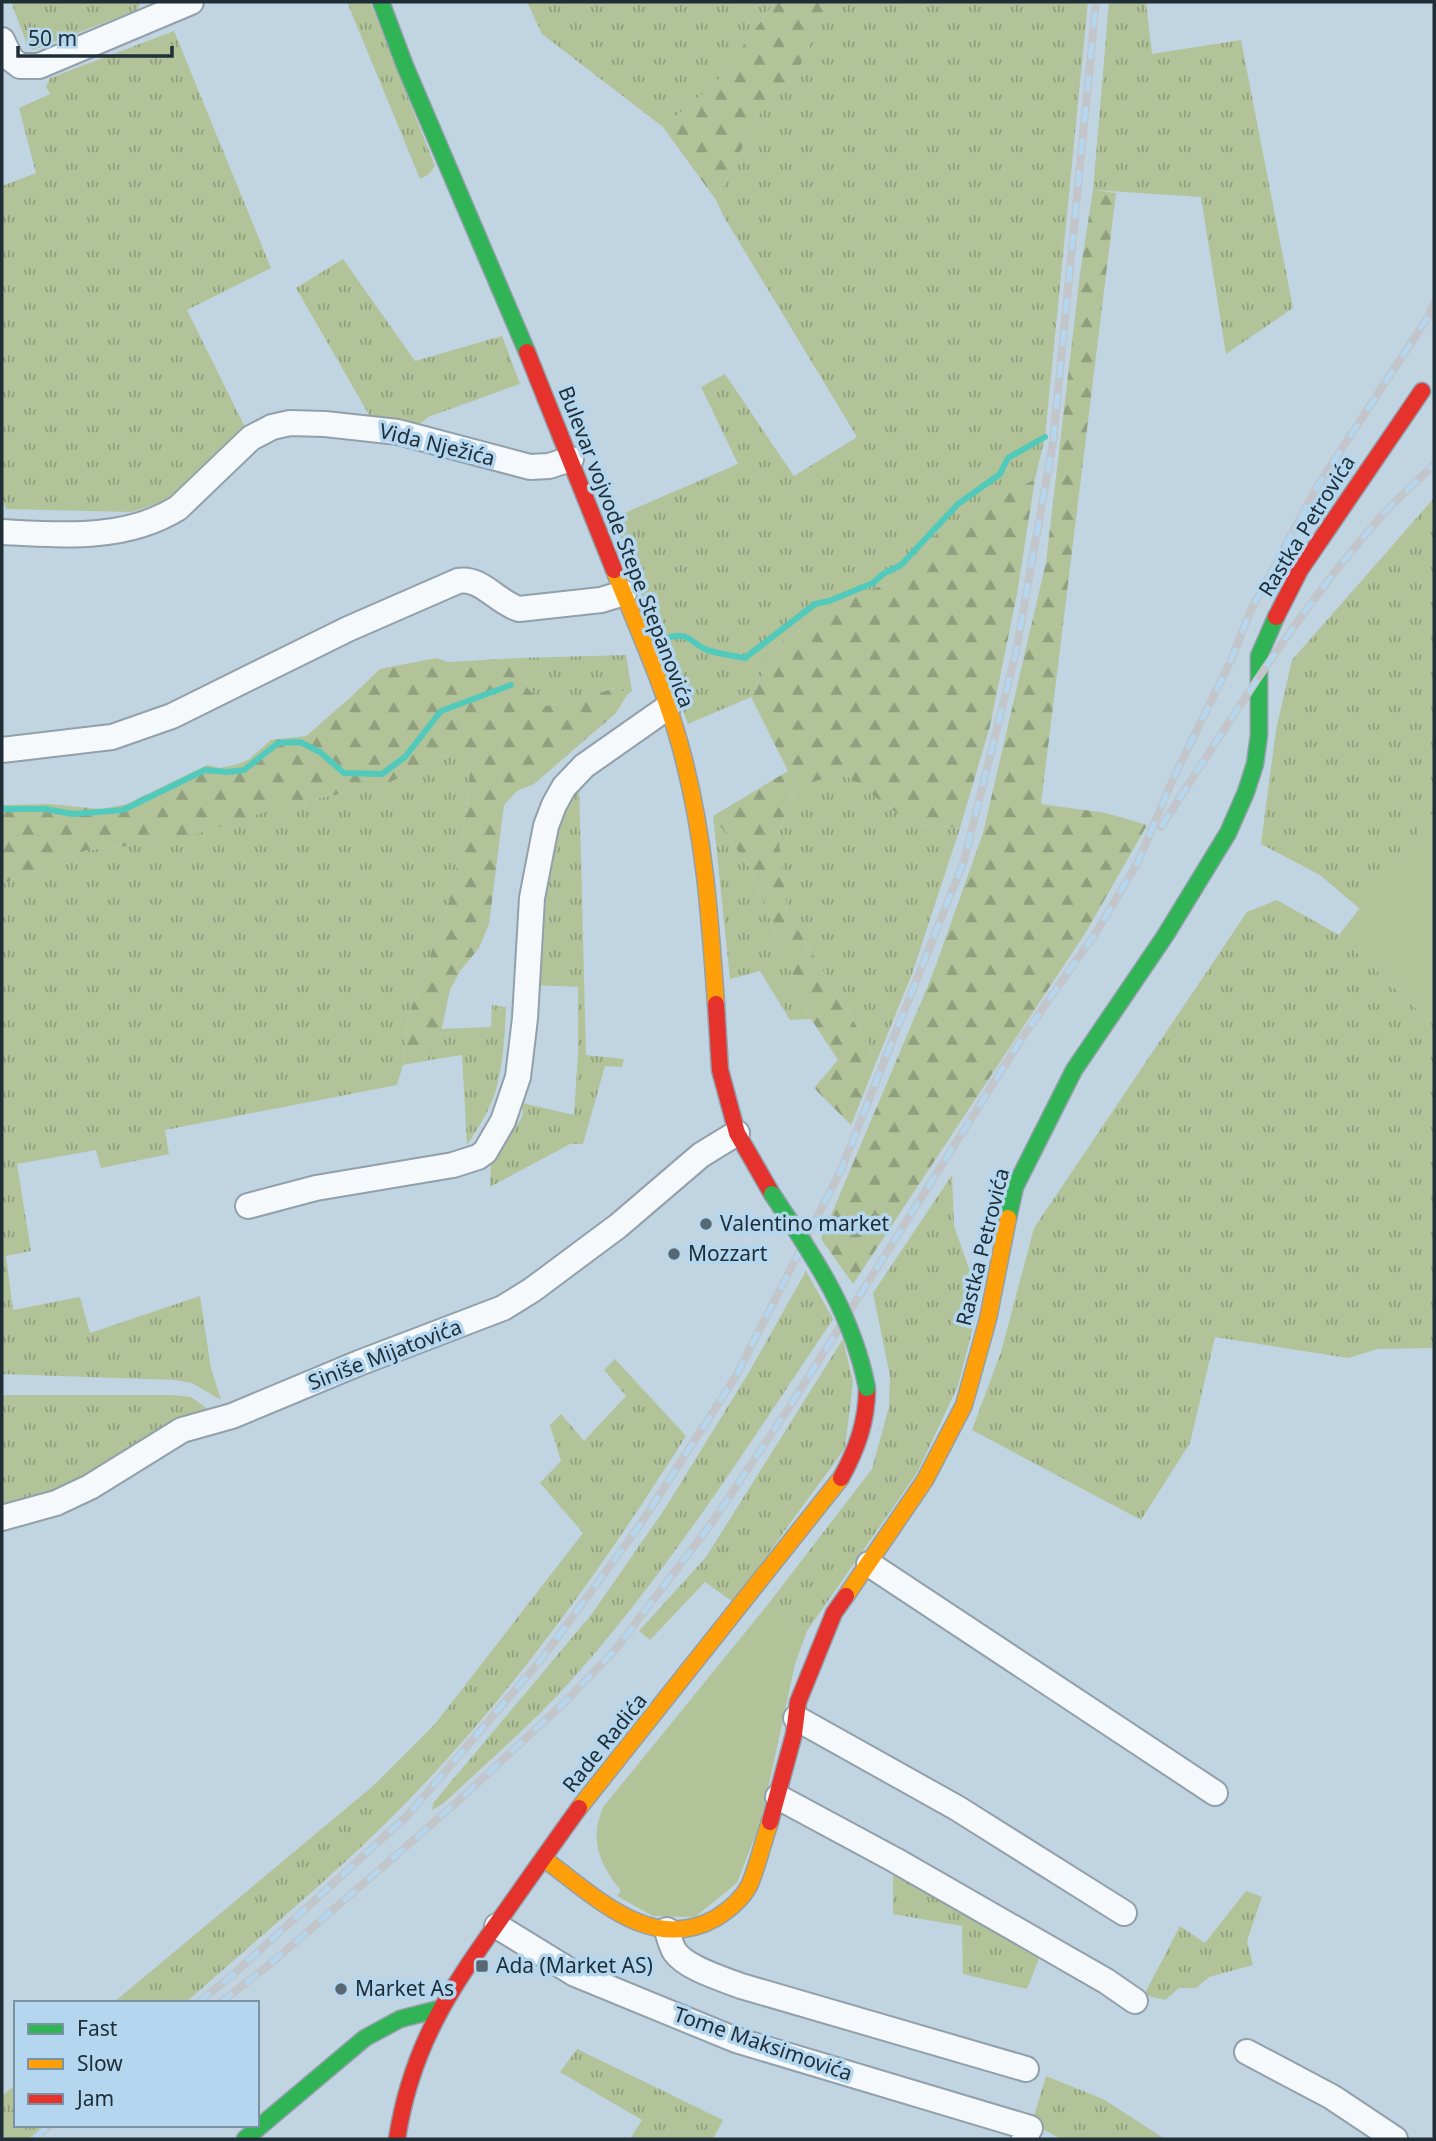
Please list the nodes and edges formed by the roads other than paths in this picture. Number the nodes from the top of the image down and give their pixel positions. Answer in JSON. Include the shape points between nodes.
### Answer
{"nodes":[{"id":1,"x":191,"y":2,"type":"edge"},
{"id":2,"x":381,"y":2,"type":"edge"},
{"id":3,"x":2,"y":40,"type":"edge"},
{"id":4,"x":1422,"y":391,"type":"dead end"},
{"id":5,"x":571,"y":459,"type":"junction"},
{"id":6,"x":2,"y":532,"type":"edge"},
{"id":7,"x":624,"y":593,"type":"junction"},
{"id":8,"x":668,"y":707,"type":"junction"},
{"id":9,"x":2,"y":750,"type":"edge"},
{"id":10,"x":737,"y":1133,"type":"junction"},
{"id":11,"x":772,"y":1194,"type":"joint"},
{"id":12,"x":248,"y":1206,"type":"dead end"},
{"id":13,"x":2,"y":1518,"type":"edge"},
{"id":14,"x":869,"y":1564,"type":"junction"},
{"id":15,"x":796,"y":1718,"type":"junction"},
{"id":16,"x":1215,"y":1793,"type":"dead end"},
{"id":17,"x":778,"y":1797,"type":"junction"},
{"id":18,"x":544,"y":1859,"type":"junction"},
{"id":19,"x":1124,"y":1913,"type":"dead end"},
{"id":20,"x":497,"y":1926,"type":"junction"},
{"id":21,"x":667,"y":1930,"type":"junction"},
{"id":22,"x":1135,"y":2001,"type":"dead end"},
{"id":23,"x":439,"y":2009,"type":"junction"},
{"id":24,"x":383,"y":2026,"type":"junction"},
{"id":25,"x":1247,"y":2052,"type":"dead end"},
{"id":26,"x":416,"y":2067,"type":"junction"},
{"id":27,"x":1026,"y":2069,"type":"dead end"},
{"id":28,"x":394,"y":2134,"type":"edge"},
{"id":29,"x":246,"y":2139,"type":"edge"},
{"id":30,"x":1024,"y":2139,"type":"edge"},
{"id":31,"x":1395,"y":2139,"type":"edge"}],
"edges":[{"from":1,"to":3,"type":"street","via":[[39,66],[20,66]]},
{"from":2,"to":5,"type":"main road","name":"Bulevar vojvode Stepe Stepanovića"},
{"from":4,"to":14,"type":"main road","name":"Rastka Petrovića","via":[[1300,570],[1278,612],[1259,656],[1255,764],[1228,834],[1074,1070],[1031,1150],[1016,1187],[964,1405],[925,1480]]},
{"from":5,"to":6,"type":"street","name":"Vida Nježića","via":[[530,467],[398,432],[290,423],[251,438],[188,498],[146,522],[88,535]]},
{"from":5,"to":7,"type":"main road","name":"Bulevar vojvode Stepe Stepanovića"},
{"from":7,"to":8,"type":"main road","name":"Bulevar vojvode Stepe Stepanovića"},
{"from":7,"to":9,"type":"street","via":[[519,609],[470,580],[458,581],[143,728],[112,737]]},
{"from":8,"to":10,"type":"main road","name":"Bulevar vojvode Stepe Stepanovića","via":[[698,822],[707,878],[720,1070]]},
{"from":8,"to":12,"type":"street","via":[[584,766],[554,806],[532,898],[518,1077],[503,1121],[485,1152],[453,1165],[316,1188]]},
{"from":10,"to":11,"type":"main road","name":"Bulevar vojvode Stepe Stepanovića"},
{"from":10,"to":13,"type":"street","name":"Siniše Mijatovića","via":[[701,1155],[618,1226],[503,1308],[232,1416],[182,1430],[90,1487],[56,1503]]},
{"from":11,"to":18,"type":"main road","name":"Rade Radića","bridge":true,"via":[[831,1286],[857,1340],[868,1405],[856,1450],[838,1484],[586,1798]]},
{"from":14,"to":15,"type":"main road","name":"Rastka Petrovića","via":[[834,1613],[798,1702]]},
{"from":14,"to":16,"type":"street"},
{"from":15,"to":17,"type":"main road","name":"Rastka Petrovića"},
{"from":15,"to":19,"type":"street","via":[[957,1808]]},
{"from":17,"to":21,"type":"main road","name":"Rastka Petrovića","via":[[743,1895],[704,1924]]},
{"from":17,"to":22,"type":"street"},
{"from":18,"to":20,"type":"main road","name":"Rade Radića"},
{"from":18,"to":21,"type":"main road","name":"Rastka Petrovića","via":[[623,1916],[646,1927]]},
{"from":20,"to":23,"type":"main road","name":"Rade Radića"},
{"from":20,"to":30,"type":"street","name":"Tome Maksimovića","via":[[575,1974],[736,2040],[1030,2128]]},
{"from":21,"to":27,"type":"street","via":[[680,1957],[741,1986]]},
{"from":23,"to":24,"type":"main road","via":[[407,2015]]},
{"from":23,"to":26,"type":"main road","name":"Rade Radića"},
{"from":24,"to":26,"type":"main road","via":[[406,2039]]},
{"from":24,"to":29,"type":"main road"},
{"from":25,"to":31,"type":"street","via":[[1332,2097]]},
{"from":26,"to":28,"type":"main road","name":"Rade Radića"}]}
